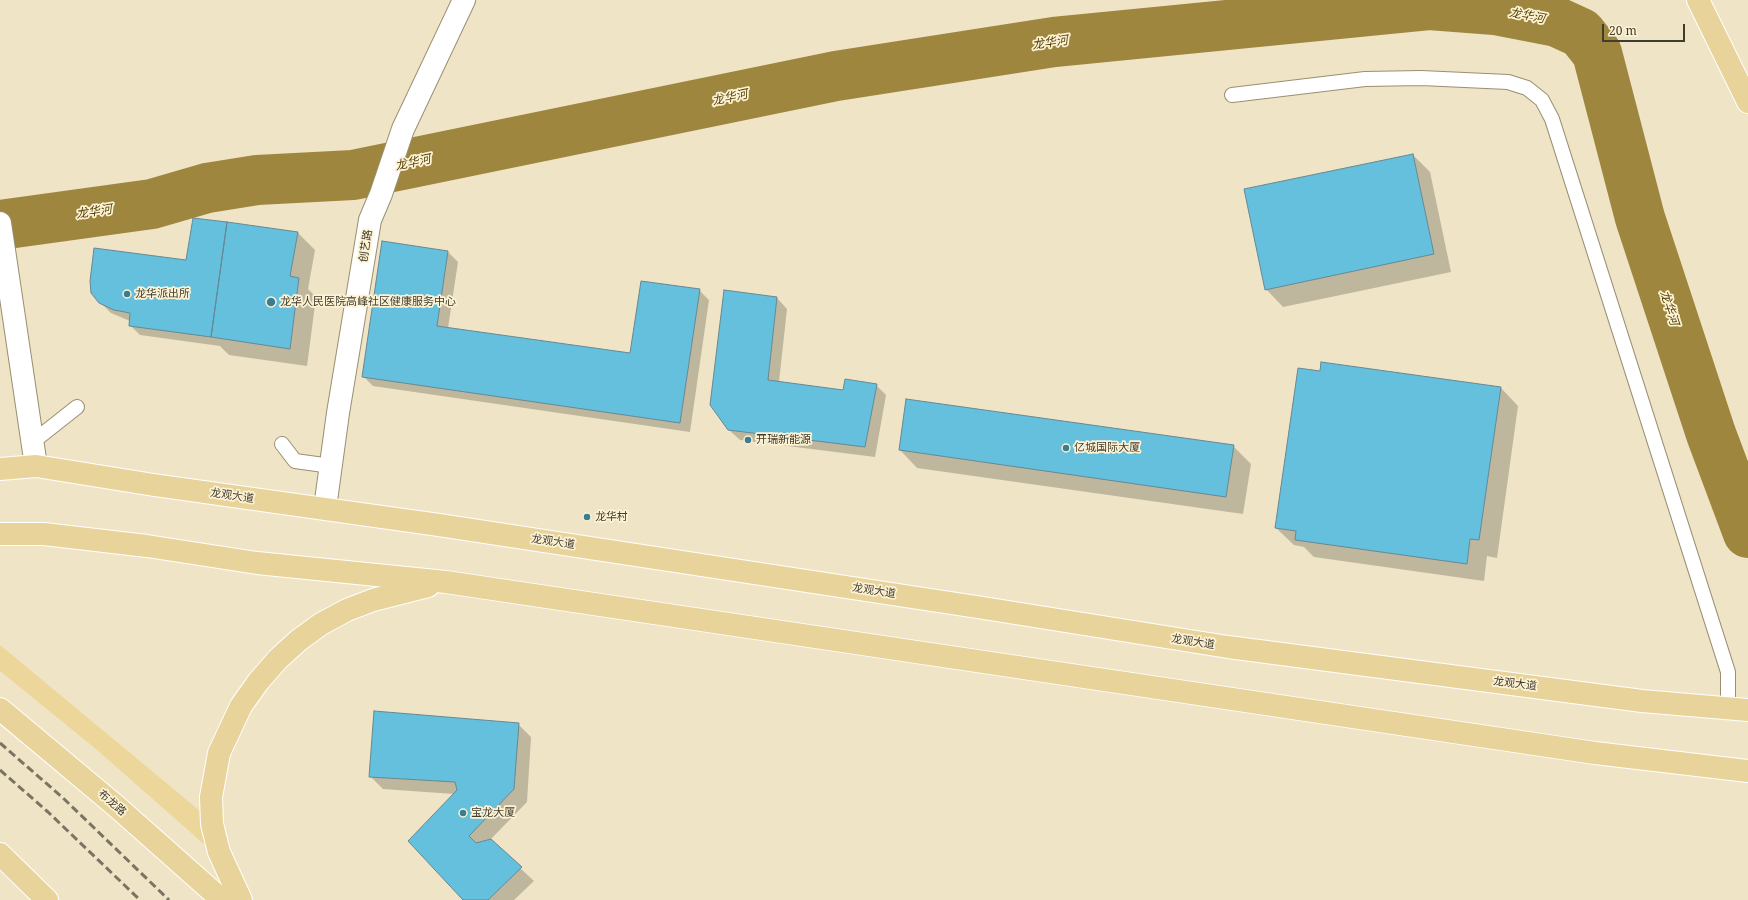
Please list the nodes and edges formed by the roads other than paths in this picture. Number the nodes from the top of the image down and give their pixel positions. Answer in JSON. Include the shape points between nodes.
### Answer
{"nodes":[{"id":1,"x":464,"y":0,"type":"edge"},
{"id":2,"x":1698,"y":0,"type":"edge"},
{"id":3,"x":1232,"y":95,"type":"dead end"},
{"id":4,"x":1748,"y":102,"type":"edge"},
{"id":5,"x":0,"y":223,"type":"edge"},
{"id":6,"x":77,"y":407,"type":"dead end"},
{"id":7,"x":32,"y":436,"type":"junction"},
{"id":8,"x":282,"y":444,"type":"dead end"},
{"id":9,"x":0,"y":461,"type":"edge"},
{"id":10,"x":36,"y":466,"type":"junction"},
{"id":11,"x":331,"y":466,"type":"junction"},
{"id":12,"x":0,"y":469,"type":"edge"},
{"id":13,"x":325,"y":508,"type":"junction"},
{"id":14,"x":0,"y":534,"type":"edge"},
{"id":15,"x":446,"y":582,"type":"junction"},
{"id":16,"x":0,"y":709,"type":"edge"},
{"id":17,"x":1738,"y":709,"type":"edge"},
{"id":18,"x":1748,"y":771,"type":"edge"},
{"id":19,"x":0,"y":854,"type":"edge"},
{"id":20,"x":47,"y":900,"type":"edge"},
{"id":21,"x":222,"y":900,"type":"edge"},
{"id":22,"x":241,"y":900,"type":"edge"}],
"edges":[{"from":1,"to":11,"type":"street","name":"创艺路","via":[[403,129],[370,220]]},
{"from":2,"to":4,"type":"main road"},
{"from":3,"to":17,"type":"lane","via":[[1365,78],[1422,78],[1508,82],[1527,88],[1542,100],[1552,119]]},
{"from":5,"to":7,"type":"street"},
{"from":6,"to":7,"type":"lane","via":[[39,437]]},
{"from":7,"to":10,"type":"street"},
{"from":8,"to":11,"type":"lane","via":[[294,460]]},
{"from":9,"to":10,"type":"main road"},
{"from":10,"to":12,"type":"main road","name":"龙观大道"},
{"from":10,"to":13,"type":"main road","name":"龙观大道"},
{"from":11,"to":13,"type":"street","name":"创艺路"},
{"from":13,"to":17,"type":"main road","name":"龙观大道","via":[[1228,647],[1642,701]]},
{"from":14,"to":15,"type":"main road","via":[[44,534],[257,563]]},
{"from":15,"to":18,"type":"main road","via":[[1594,753]]},
{"from":15,"to":22,"type":"main road","via":[[373,600],[321,624],[278,659],[241,706],[219,753],[211,797],[212,824],[219,852]]},
{"from":16,"to":21,"type":"main road","name":"布龙路","via":[[116,806]]},
{"from":19,"to":20,"type":"main road"}]}
